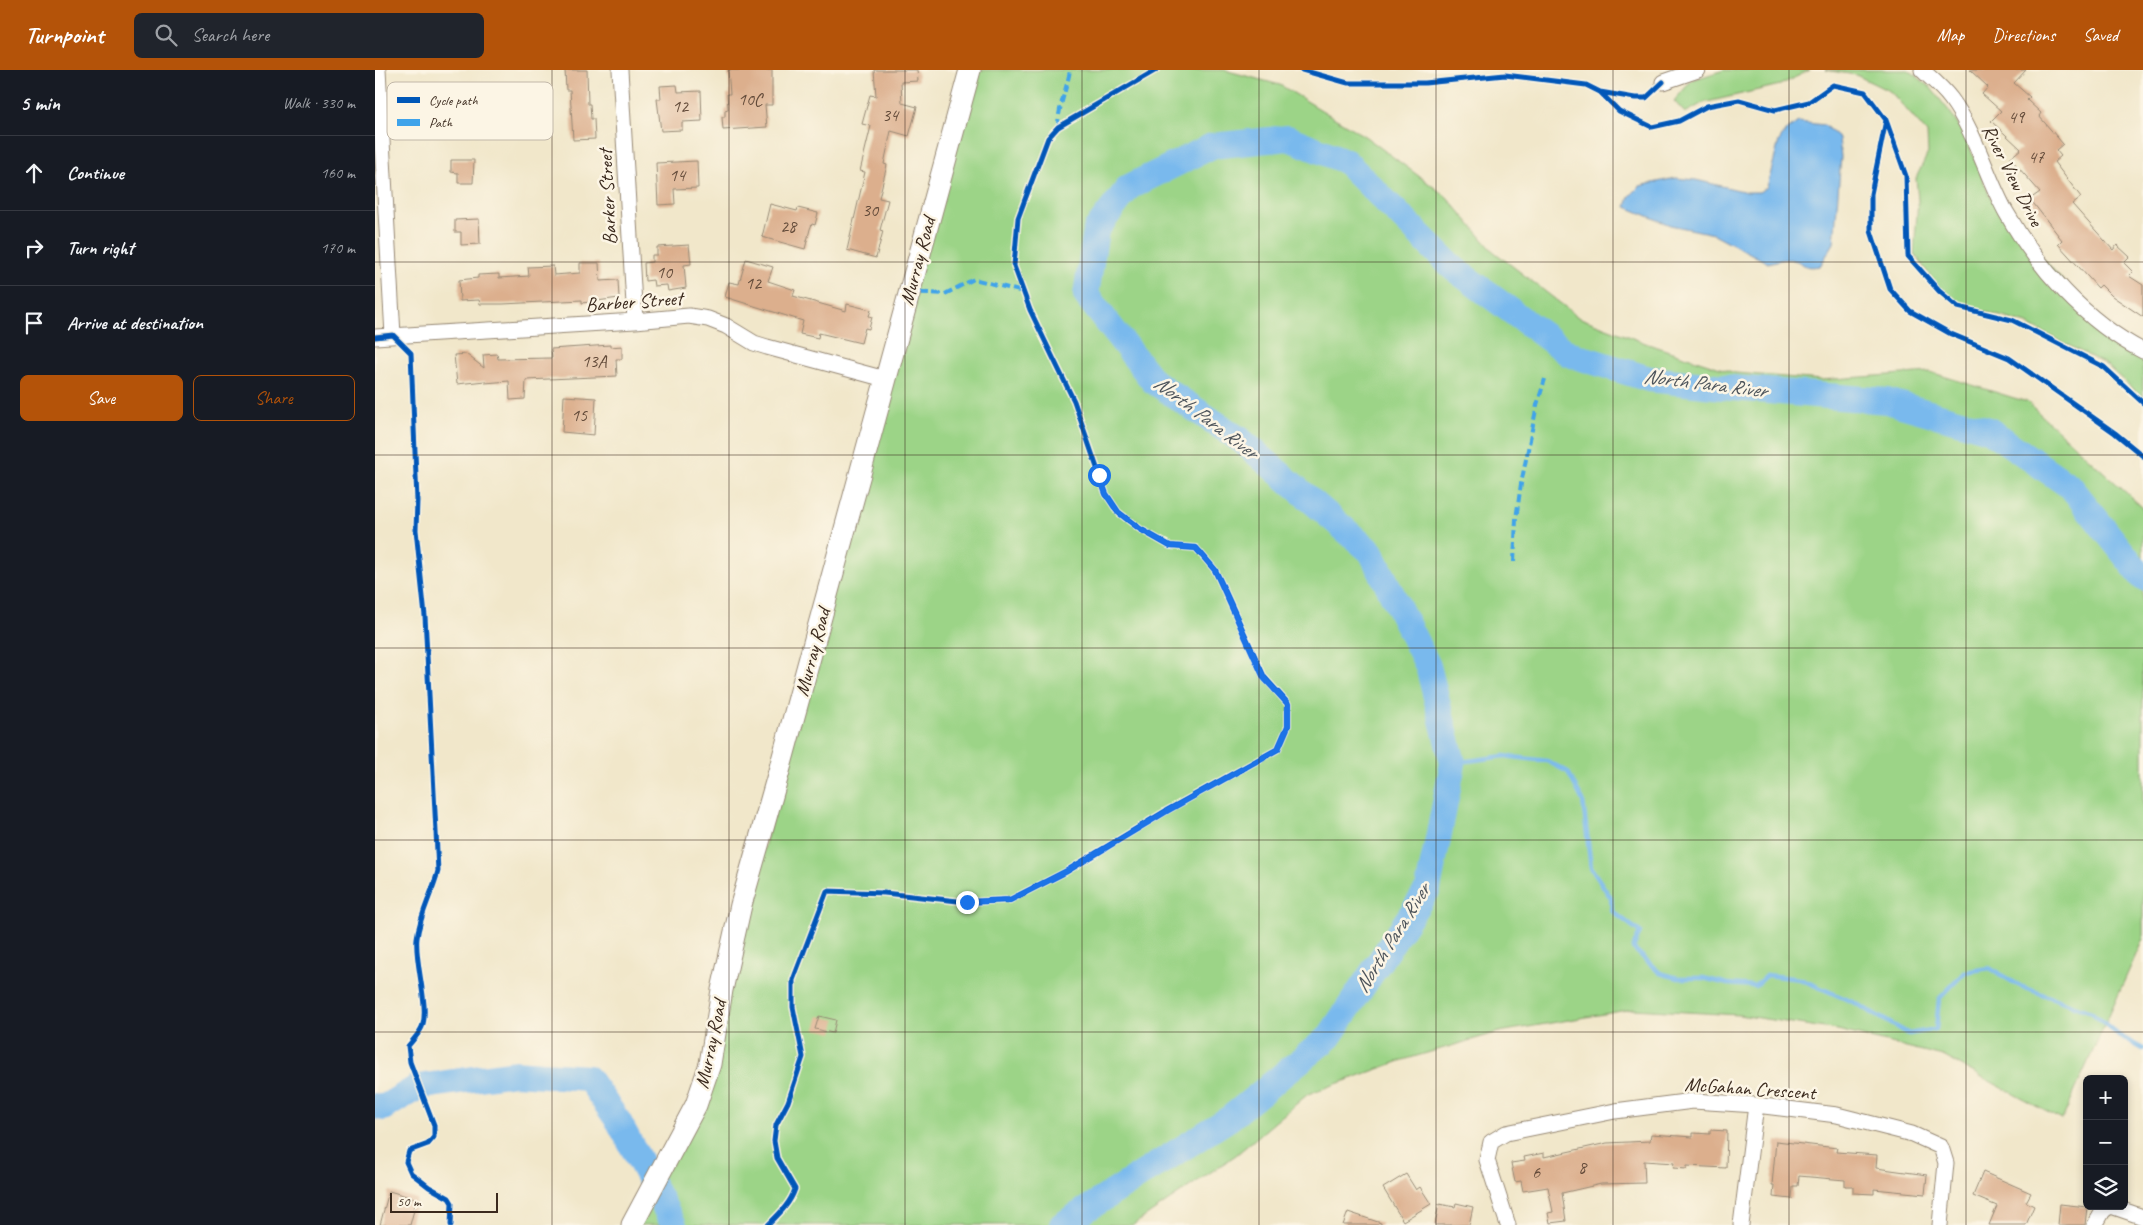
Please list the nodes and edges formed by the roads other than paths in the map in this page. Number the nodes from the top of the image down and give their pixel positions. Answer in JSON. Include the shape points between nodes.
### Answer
{"nodes":[{"id":1,"x":377,"y":70,"type":"edge"},
{"id":2,"x":620,"y":70,"type":"edge"},
{"id":3,"x":970,"y":70,"type":"edge"},
{"id":4,"x":1697,"y":70,"type":"edge"},
{"id":5,"x":1922,"y":70,"type":"edge"},
{"id":6,"x":1663,"y":82,"type":"dead end"},
{"id":7,"x":635,"y":321,"type":"junction"},
{"id":8,"x":393,"y":336,"type":"junction"},
{"id":9,"x":375,"y":337,"type":"edge"},
{"id":10,"x":2143,"y":351,"type":"edge"},
{"id":11,"x":885,"y":379,"type":"junction"},
{"id":12,"x":1756,"y":1105,"type":"junction"},
{"id":13,"x":2105,"y":1210,"type":"edge"},
{"id":14,"x":2123,"y":1210,"type":"edge"},
{"id":15,"x":2143,"y":1217,"type":"edge"},
{"id":16,"x":633,"y":1225,"type":"edge"},
{"id":17,"x":1508,"y":1225,"type":"edge"},
{"id":18,"x":1741,"y":1225,"type":"edge"},
{"id":19,"x":1940,"y":1225,"type":"edge"},
{"id":20,"x":2095,"y":1225,"type":"edge"}],
"edges":[{"from":1,"to":8,"type":"street"},
{"from":2,"to":7,"type":"street","name":"Barker Street"},
{"from":3,"to":11,"type":"street","name":"Murray Road"},
{"from":4,"to":6,"type":"street"},
{"from":5,"to":10,"type":"street","name":"River View Drive","via":[[1951,100],[1977,146],[2005,211],[2025,242],[2091,315]]},
{"from":7,"to":8,"type":"street","name":"Barber Street"},
{"from":7,"to":11,"type":"street","name":"Barber Street","via":[[689,316],[708,320],[767,348]]},
{"from":8,"to":9,"type":"street","name":"Barber Street"},
{"from":11,"to":16,"type":"street","name":"Murray Road","via":[[741,905],[710,1064],[695,1105]]},
{"from":12,"to":17,"type":"street","name":"McGahan Crescent","via":[[1693,1101],[1615,1110],[1506,1133],[1491,1142],[1487,1160]]},
{"from":12,"to":18,"type":"street"},
{"from":12,"to":19,"type":"street","name":"McGahan Crescent","via":[[1837,1115],[1912,1134],[1941,1147],[1946,1164]]},
{"from":13,"to":20,"type":"street"},
{"from":14,"to":15,"type":"street"}]}
